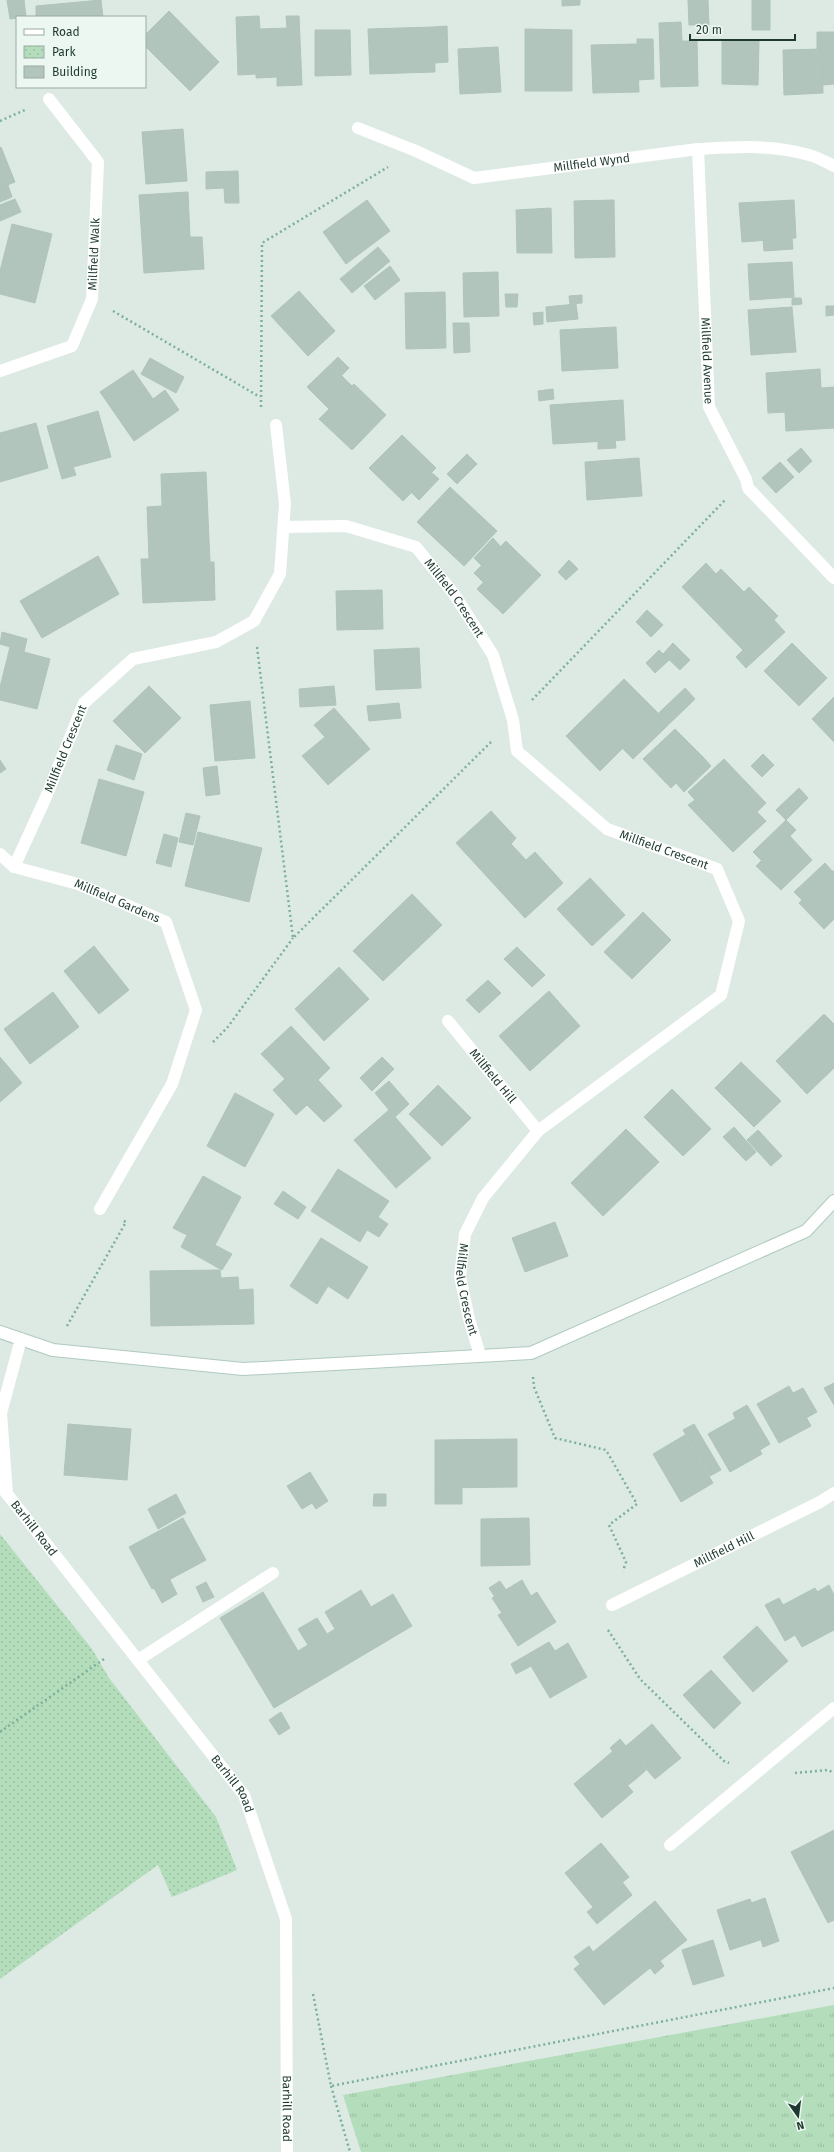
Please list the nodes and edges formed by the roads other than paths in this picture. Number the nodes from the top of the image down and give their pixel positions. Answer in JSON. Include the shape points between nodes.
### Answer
{"nodes":[{"id":1,"x":49,"y":99,"type":"road end"},
{"id":2,"x":358,"y":128,"type":"dead end"},
{"id":3,"x":698,"y":149,"type":"junction"},
{"id":4,"x":834,"y":166,"type":"edge"},
{"id":5,"x":0,"y":371,"type":"edge"},
{"id":6,"x":276,"y":425,"type":"dead end"},
{"id":7,"x":284,"y":527,"type":"junction"},
{"id":8,"x":834,"y":578,"type":"edge"},
{"id":9,"x":0,"y":854,"type":"edge"},
{"id":10,"x":14,"y":867,"type":"junction"},
{"id":11,"x":448,"y":1021,"type":"dead end"},
{"id":12,"x":538,"y":1131,"type":"junction"},
{"id":13,"x":834,"y":1201,"type":"edge"},
{"id":14,"x":100,"y":1209,"type":"road end"},
{"id":15,"x":0,"y":1332,"type":"edge"},
{"id":16,"x":21,"y":1339,"type":"junction"},
{"id":17,"x":480,"y":1355,"type":"junction"},
{"id":18,"x":4,"y":1490,"type":"edge"},
{"id":19,"x":834,"y":1493,"type":"edge"},
{"id":20,"x":273,"y":1573,"type":"dead end"},
{"id":21,"x":612,"y":1605,"type":"dead end"},
{"id":22,"x":138,"y":1660,"type":"junction"},
{"id":23,"x":834,"y":1708,"type":"edge"},
{"id":24,"x":670,"y":1845,"type":"dead end"},
{"id":25,"x":287,"y":2152,"type":"edge"}],
"edges":[{"from":1,"to":5,"type":"street","name":"Millfield Walk","via":[[98,162],[92,299],[72,346]]},
{"from":2,"to":3,"type":"street","name":"Millfield Wynd","via":[[474,178]]},
{"from":3,"to":4,"type":"street","name":"Millfield Wynd","via":[[770,148],[809,155]]},
{"from":3,"to":8,"type":"street","name":"Millfield Avenue","via":[[710,406],[748,488]]},
{"from":6,"to":7,"type":"street","via":[[285,504]]},
{"from":7,"to":10,"type":"street","name":"Millfield Crescent","via":[[280,574],[254,621],[216,642],[133,660],[84,703]]},
{"from":7,"to":12,"type":"street","name":"Millfield Crescent","via":[[346,526],[416,547],[454,594],[493,655],[513,720],[517,751],[607,829],[717,869],[739,921],[722,995]]},
{"from":9,"to":10,"type":"street","name":"Millfield Gardens"},
{"from":10,"to":14,"type":"street","name":"Millfield Gardens","via":[[78,884],[166,922],[196,1010],[172,1084]]},
{"from":11,"to":12,"type":"street","name":"Millfield Hill"},
{"from":12,"to":17,"type":"street","name":"Millfield Crescent","via":[[483,1198],[465,1234],[460,1276]]},
{"from":13,"to":17,"type":"street","via":[[806,1231],[530,1352]]},
{"from":15,"to":16,"type":"street"},
{"from":16,"to":17,"type":"street","via":[[53,1350],[243,1369]]},
{"from":16,"to":18,"type":"street","via":[[1,1413]]},
{"from":18,"to":22,"type":"street","name":"Barhill Road"},
{"from":19,"to":21,"type":"street","name":"Millfield Hill"},
{"from":20,"to":22,"type":"street"},
{"from":22,"to":25,"type":"street","name":"Barhill Road","via":[[244,1795],[286,1919]]},
{"from":23,"to":24,"type":"street"}]}
